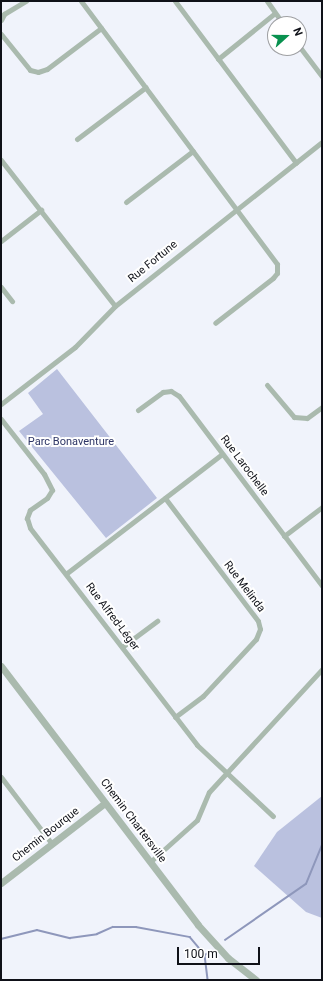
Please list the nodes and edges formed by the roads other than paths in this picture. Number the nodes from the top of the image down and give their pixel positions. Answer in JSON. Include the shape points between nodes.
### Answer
{"nodes":[{"id":1,"x":26,"y":1,"type":"edge"},
{"id":2,"x":81,"y":1,"type":"edge"},
{"id":3,"x":175,"y":1,"type":"edge"},
{"id":4,"x":267,"y":1,"type":"edge"},
{"id":5,"x":275,"y":13,"type":"junction"},
{"id":6,"x":277,"y":16,"type":"edge"},
{"id":7,"x":1,"y":20,"type":"edge"},
{"id":8,"x":101,"y":28,"type":"junction"},
{"id":9,"x":1,"y":34,"type":"edge"},
{"id":10,"x":307,"y":56,"type":"edge"},
{"id":11,"x":218,"y":58,"type":"junction"},
{"id":12,"x":322,"y":76,"type":"edge"},
{"id":13,"x":146,"y":87,"type":"junction"},
{"id":14,"x":78,"y":139,"type":"dead end"},
{"id":15,"x":322,"y":142,"type":"edge"},
{"id":16,"x":193,"y":151,"type":"junction"},
{"id":17,"x":1,"y":160,"type":"edge"},
{"id":18,"x":296,"y":163,"type":"junction"},
{"id":19,"x":126,"y":202,"type":"dead end"},
{"id":20,"x":236,"y":208,"type":"junction"},
{"id":21,"x":41,"y":210,"type":"junction"},
{"id":22,"x":1,"y":242,"type":"edge"},
{"id":23,"x":1,"y":287,"type":"edge"},
{"id":24,"x":12,"y":301,"type":"dead end"},
{"id":25,"x":115,"y":306,"type":"junction"},
{"id":26,"x":215,"y":323,"type":"dead end"},
{"id":27,"x":267,"y":385,"type":"dead end"},
{"id":28,"x":1,"y":404,"type":"edge"},
{"id":29,"x":322,"y":407,"type":"edge"},
{"id":30,"x":138,"y":410,"type":"dead end"},
{"id":31,"x":1,"y":419,"type":"edge"},
{"id":32,"x":222,"y":454,"type":"junction"},
{"id":33,"x":165,"y":498,"type":"junction"},
{"id":34,"x":322,"y":507,"type":"edge"},
{"id":35,"x":284,"y":536,"type":"junction"},
{"id":36,"x":67,"y":573,"type":"junction"},
{"id":37,"x":322,"y":586,"type":"edge"},
{"id":38,"x":157,"y":621,"type":"dead end"},
{"id":39,"x":122,"y":647,"type":"junction"},
{"id":40,"x":1,"y":666,"type":"edge"},
{"id":41,"x":322,"y":668,"type":"edge"},
{"id":42,"x":175,"y":717,"type":"junction"},
{"id":43,"x":227,"y":773,"type":"junction"},
{"id":44,"x":1,"y":777,"type":"edge"},
{"id":45,"x":105,"y":803,"type":"junction"},
{"id":46,"x":273,"y":816,"type":"dead end"},
{"id":47,"x":52,"y":844,"type":"junction"},
{"id":48,"x":150,"y":862,"type":"junction"},
{"id":49,"x":1,"y":884,"type":"edge"},
{"id":50,"x":256,"y":980,"type":"edge"}],
"edges":[{"from":1,"to":7,"type":"street","via":[[4,14]]},
{"from":2,"to":8,"type":"street"},
{"from":3,"to":11,"type":"street"},
{"from":4,"to":5,"type":"street"},
{"from":5,"to":6,"type":"street"},
{"from":5,"to":11,"type":"street"},
{"from":8,"to":9,"type":"street","via":[[47,69],[38,72],[30,70]]},
{"from":8,"to":13,"type":"street"},
{"from":10,"to":12,"type":"street"},
{"from":11,"to":18,"type":"street"},
{"from":13,"to":14,"type":"street"},
{"from":13,"to":16,"type":"street"},
{"from":15,"to":18,"type":"street","name":"Rue Fortune"},
{"from":16,"to":19,"type":"street"},
{"from":16,"to":20,"type":"street"},
{"from":17,"to":21,"type":"street"},
{"from":18,"to":20,"type":"street","name":"Rue Fortune"},
{"from":20,"to":25,"type":"street","name":"Rue Fortune"},
{"from":20,"to":26,"type":"street","via":[[275,260],[278,270],[273,278]]},
{"from":21,"to":22,"type":"street"},
{"from":21,"to":25,"type":"street"},
{"from":23,"to":24,"type":"street"},
{"from":25,"to":28,"type":"street","name":"Rue Fortune","via":[[75,346]]},
{"from":27,"to":29,"type":"street","via":[[294,417],[307,418]]},
{"from":30,"to":32,"type":"street","name":"Rue Larochelle","via":[[163,392],[171,391],[179,396]]},
{"from":31,"to":36,"type":"street","name":"Rue Alfred-Léger","via":[[50,482],[52,490],[47,498],[30,510],[27,518],[30,528]]},
{"from":32,"to":33,"type":"street"},
{"from":32,"to":35,"type":"street","name":"Rue Larochelle"},
{"from":33,"to":36,"type":"street"},
{"from":33,"to":42,"type":"street","name":"Rue Melinda","via":[[258,622],[260,629],[256,639],[203,696]]},
{"from":34,"to":35,"type":"street"},
{"from":35,"to":37,"type":"street","name":"Rue Larochelle"},
{"from":36,"to":39,"type":"street","name":"Rue Alfred-Léger"},
{"from":38,"to":39,"type":"street"},
{"from":39,"to":42,"type":"street","name":"Rue Alfred-Léger"},
{"from":40,"to":45,"type":"street","name":"Chemin Chartersville"},
{"from":41,"to":43,"type":"street"},
{"from":42,"to":43,"type":"street","name":"Rue Alfred-Léger","via":[[203,752]]},
{"from":43,"to":46,"type":"street","name":"Rue Alfred-Léger"},
{"from":43,"to":48,"type":"street","via":[[209,792],[197,820]]},
{"from":44,"to":47,"type":"street"},
{"from":45,"to":47,"type":"street","name":"Chemin Bourque"},
{"from":45,"to":48,"type":"street","name":"Chemin Chartersville"},
{"from":47,"to":49,"type":"street","name":"Chemin Bourque"},
{"from":48,"to":50,"type":"street","name":"Chemin Chartersville","via":[[217,947]]}]}
